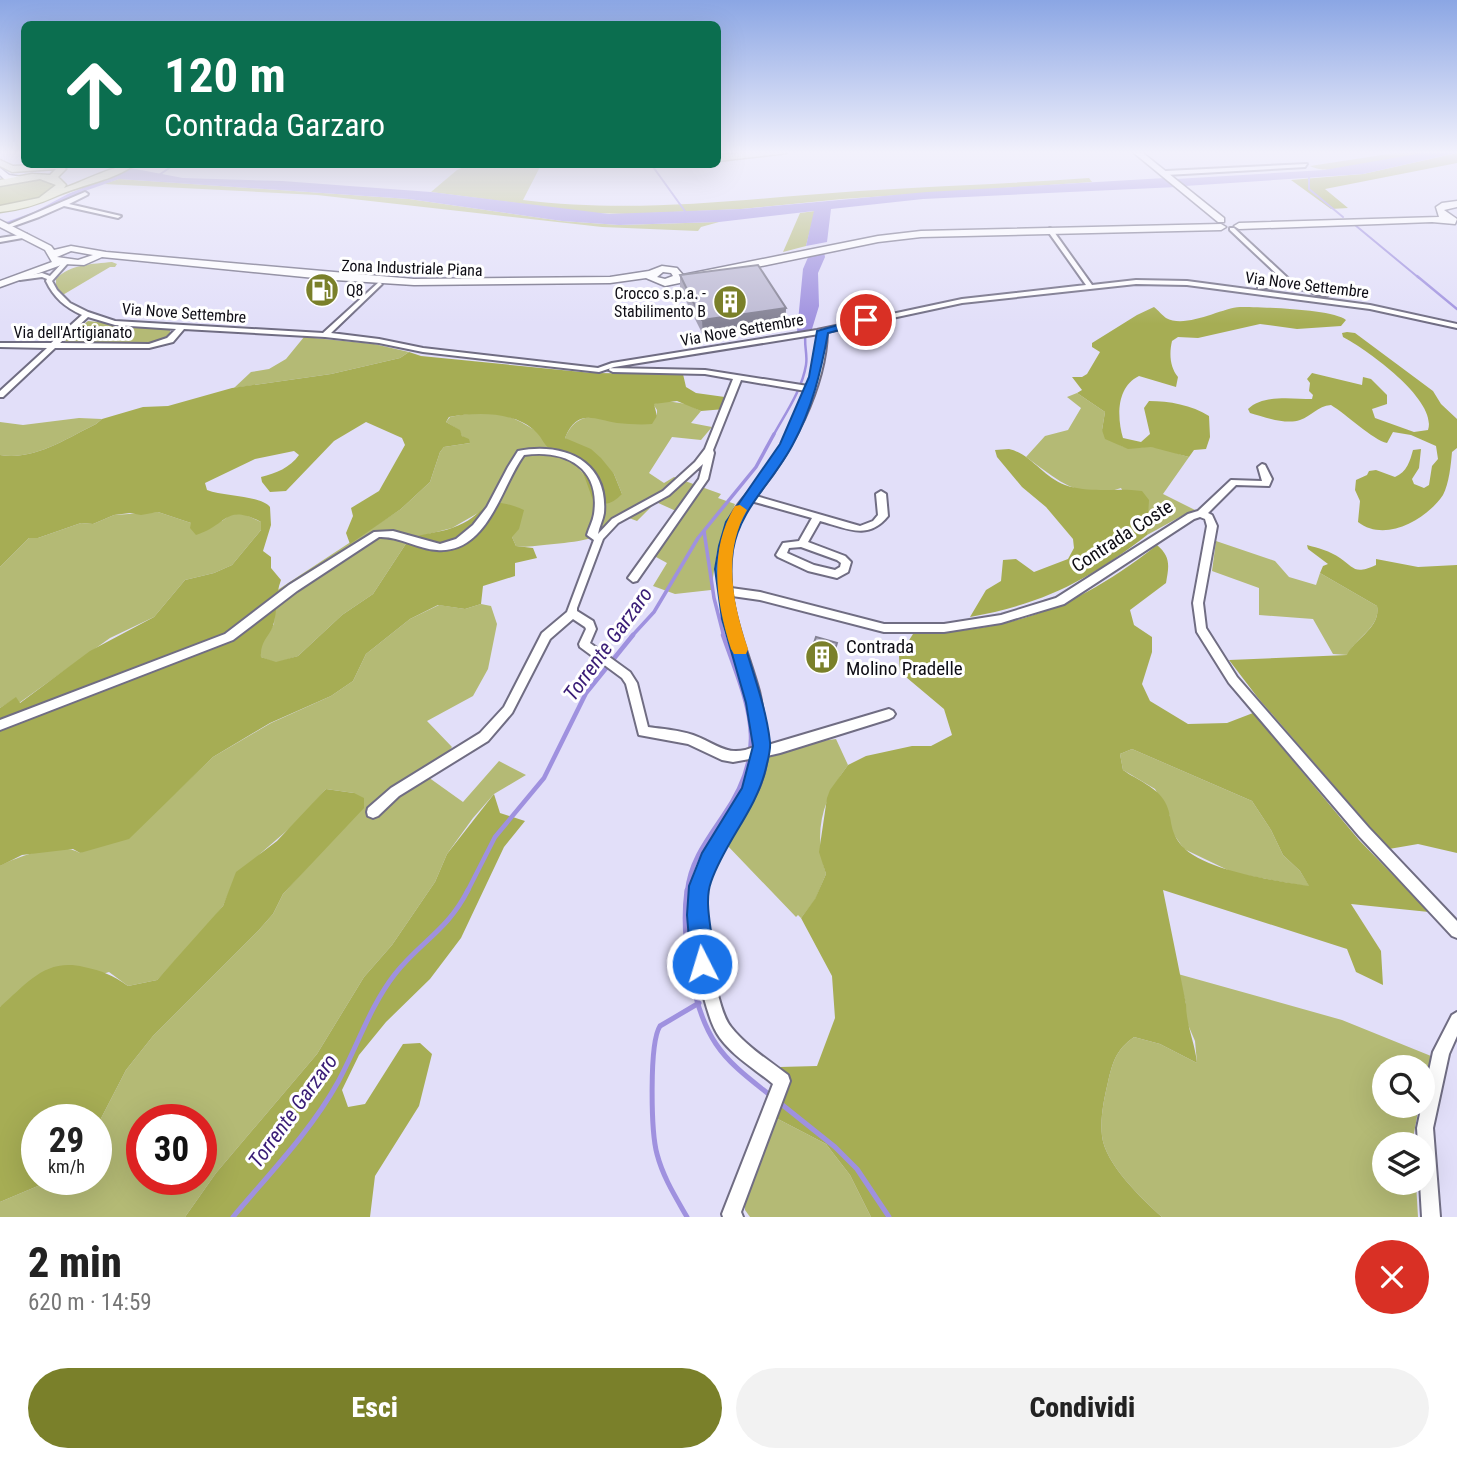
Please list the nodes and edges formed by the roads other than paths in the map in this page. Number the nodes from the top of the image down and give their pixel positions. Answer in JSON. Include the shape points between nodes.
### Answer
{"nodes":[{"id":1,"x":20,"y":210,"type":"edge"},
{"id":2,"x":45,"y":210,"type":"edge"},
{"id":3,"x":89,"y":210,"type":"edge"},
{"id":4,"x":1209,"y":210,"type":"edge"},
{"id":5,"x":1440,"y":211,"type":"joint"},
{"id":6,"x":118,"y":216,"type":"dead end"},
{"id":7,"x":1456,"y":222,"type":"edge"},
{"id":8,"x":2,"y":224,"type":"edge"},
{"id":9,"x":1227,"y":225,"type":"junction"},
{"id":10,"x":1050,"y":230,"type":"junction"},
{"id":11,"x":26,"y":236,"type":"junction"},
{"id":12,"x":0,"y":240,"type":"edge"},
{"id":13,"x":834,"y":246,"type":"junction"},
{"id":14,"x":74,"y":248,"type":"junction"},
{"id":15,"x":100,"y":254,"type":"junction"},
{"id":16,"x":52,"y":255,"type":"junction"},
{"id":17,"x":64,"y":261,"type":"junction"},
{"id":18,"x":84,"y":263,"type":"junction"},
{"id":19,"x":35,"y":272,"type":"junction"},
{"id":20,"x":54,"y":276,"type":"junction"},
{"id":21,"x":20,"y":278,"type":"junction"},
{"id":22,"x":653,"y":278,"type":"junction"},
{"id":23,"x":1286,"y":279,"type":"junction"},
{"id":24,"x":0,"y":284,"type":"edge"},
{"id":25,"x":379,"y":284,"type":"junction"},
{"id":26,"x":1090,"y":286,"type":"junction"},
{"id":27,"x":1226,"y":288,"type":"junction"},
{"id":28,"x":1392,"y":310,"type":"junction"},
{"id":29,"x":86,"y":315,"type":"junction"},
{"id":30,"x":1457,"y":326,"type":"edge"},
{"id":31,"x":181,"y":328,"type":"junction"},
{"id":32,"x":820,"y":331,"type":"junction"},
{"id":33,"x":325,"y":335,"type":"junction"},
{"id":34,"x":0,"y":345,"type":"edge"},
{"id":35,"x":54,"y":345,"type":"junction"},
{"id":36,"x":599,"y":370,"type":"junction"},
{"id":37,"x":738,"y":377,"type":"junction"},
{"id":38,"x":810,"y":389,"type":"junction"},
{"id":39,"x":0,"y":396,"type":"edge"},
{"id":40,"x":709,"y":450,"type":"junction"},
{"id":41,"x":1262,"y":467,"type":"dead end"},
{"id":42,"x":881,"y":494,"type":"dead end"},
{"id":43,"x":750,"y":497,"type":"junction"},
{"id":44,"x":1202,"y":514,"type":"junction"},
{"id":45,"x":817,"y":518,"type":"junction"},
{"id":46,"x":599,"y":538,"type":"junction"},
{"id":47,"x":802,"y":544,"type":"junction"},
{"id":48,"x":633,"y":578,"type":"dead end"},
{"id":49,"x":726,"y":591,"type":"junction"},
{"id":50,"x":572,"y":613,"type":"junction"},
{"id":51,"x":889,"y":714,"type":"dead end"},
{"id":52,"x":0,"y":725,"type":"edge"},
{"id":53,"x":761,"y":753,"type":"junction"},
{"id":54,"x":373,"y":812,"type":"dead end"},
{"id":55,"x":1457,"y":931,"type":"edge"},
{"id":56,"x":1457,"y":1020,"type":"edge"},
{"id":57,"x":734,"y":1217,"type":"edge"},
{"id":58,"x":1431,"y":1217,"type":"edge"}],
"edges":[{"from":1,"to":8,"type":"main road"},
{"from":2,"to":8,"type":"street"},
{"from":3,"to":6,"type":"street"},
{"from":4,"to":9,"type":"main road"},
{"from":5,"to":7,"type":"main road"},
{"from":5,"to":9,"type":"main road","via":[[1427,216]]},
{"from":7,"to":9,"type":"main road"},
{"from":8,"to":11,"type":"main road"},
{"from":9,"to":10,"type":"main road"},
{"from":9,"to":13,"type":"main road","via":[[928,230]]},
{"from":9,"to":23,"type":"street"},
{"from":10,"to":13,"type":"main road","via":[[920,234]]},
{"from":10,"to":26,"type":"street"},
{"from":11,"to":12,"type":"street"},
{"from":11,"to":14,"type":"main road","name":"Zona Industriale Piana"},
{"from":11,"to":16,"type":"main road"},
{"from":13,"to":22,"type":"main road","via":[[677,276],[662,269]]},
{"from":14,"to":15,"type":"main road","name":"Zona Industriale Piana"},
{"from":14,"to":16,"type":"main road"},
{"from":15,"to":18,"type":"main road"},
{"from":15,"to":22,"type":"main road","name":"Zona Industriale Piana","via":[[414,282]]},
{"from":16,"to":17,"type":"main road"},
{"from":16,"to":19,"type":"main road"},
{"from":17,"to":18,"type":"main road","name":"Zona Industriale Piana"},
{"from":17,"to":19,"type":"main road"},
{"from":17,"to":20,"type":"street"},
{"from":18,"to":20,"type":"street"},
{"from":18,"to":25,"type":"main road","name":"Zona Industriale Piana","via":[[114,260]]},
{"from":19,"to":21,"type":"main road"},
{"from":20,"to":21,"type":"street"},
{"from":20,"to":29,"type":"street","name":"Via Nove Settembre","via":[[49,284],[63,304]]},
{"from":21,"to":24,"type":"main road"},
{"from":22,"to":25,"type":"main road","name":"Zona Industriale Piana","via":[[512,286]]},
{"from":23,"to":27,"type":"street","via":[[1286,284],[1271,288]]},
{"from":23,"to":28,"type":"street","via":[[1314,293]]},
{"from":25,"to":33,"type":"street"},
{"from":26,"to":27,"type":"street","name":"Via Nove Settembre","via":[[1160,282]]},
{"from":26,"to":32,"type":"street","name":"Via Nove Settembre","via":[[962,301]]},
{"from":27,"to":28,"type":"street","name":"Via Nove Settembre"},
{"from":28,"to":30,"type":"street","name":"Via Nove Settembre"},
{"from":29,"to":31,"type":"street","name":"Via Nove Settembre","via":[[115,323]]},
{"from":29,"to":35,"type":"street"},
{"from":31,"to":33,"type":"street","name":"Via Nove Settembre"},
{"from":31,"to":35,"type":"street","name":"Via dell'Artigianato","via":[[170,340],[149,346]]},
{"from":32,"to":36,"type":"street","name":"Via Nove Settembre"},
{"from":32,"to":38,"type":"street"},
{"from":33,"to":36,"type":"street","name":"Via Nove Settembre"},
{"from":34,"to":35,"type":"street","name":"Via dell'Artigianato"},
{"from":35,"to":39,"type":"street"},
{"from":36,"to":37,"type":"street"},
{"from":37,"to":38,"type":"street"},
{"from":37,"to":40,"type":"street"},
{"from":38,"to":43,"type":"street","via":[[787,444]]},
{"from":40,"to":46,"type":"street","via":[[666,493],[615,521]]},
{"from":40,"to":48,"type":"street","via":[[704,479]]},
{"from":41,"to":44,"type":"street","via":[[1266,484],[1234,482]]},
{"from":42,"to":45,"type":"street","via":[[883,516],[870,527]]},
{"from":43,"to":45,"type":"street"},
{"from":43,"to":49,"type":"street","via":[[733,522],[726,546]]},
{"from":44,"to":49,"type":"street","name":"Contrada Coste","via":[[1191,516],[1060,601],[967,625],[884,628]]},
{"from":44,"to":55,"type":"street","name":"Contrada Coste","via":[[1212,526],[1198,603],[1201,629],[1233,680]]},
{"from":45,"to":47,"type":"street"},
{"from":46,"to":50,"type":"street"},
{"from":46,"to":52,"type":"street","via":[[593,534],[599,517],[597,482],[589,470],[555,450],[521,453],[482,520],[451,548],[377,534],[293,588],[229,637]]},
{"from":47,"to":47,"type":"street","via":[[786,545],[781,555],[827,572],[844,569],[846,562],[841,558]]},
{"from":49,"to":53,"type":"street","via":[[755,703]]},
{"from":50,"to":53,"type":"street","via":[[589,624],[586,647],[631,683],[643,731],[690,739],[722,755]]},
{"from":50,"to":54,"type":"street","via":[[546,636],[508,710],[492,729],[395,792]]},
{"from":51,"to":53,"type":"street"},
{"from":53,"to":57,"type":"street","via":[[751,791],[709,860],[699,886],[697,915],[702,964],[725,1033],[782,1081],[731,1214]]},
{"from":56,"to":58,"type":"street","via":[[1441,1052],[1425,1128]]}]}
